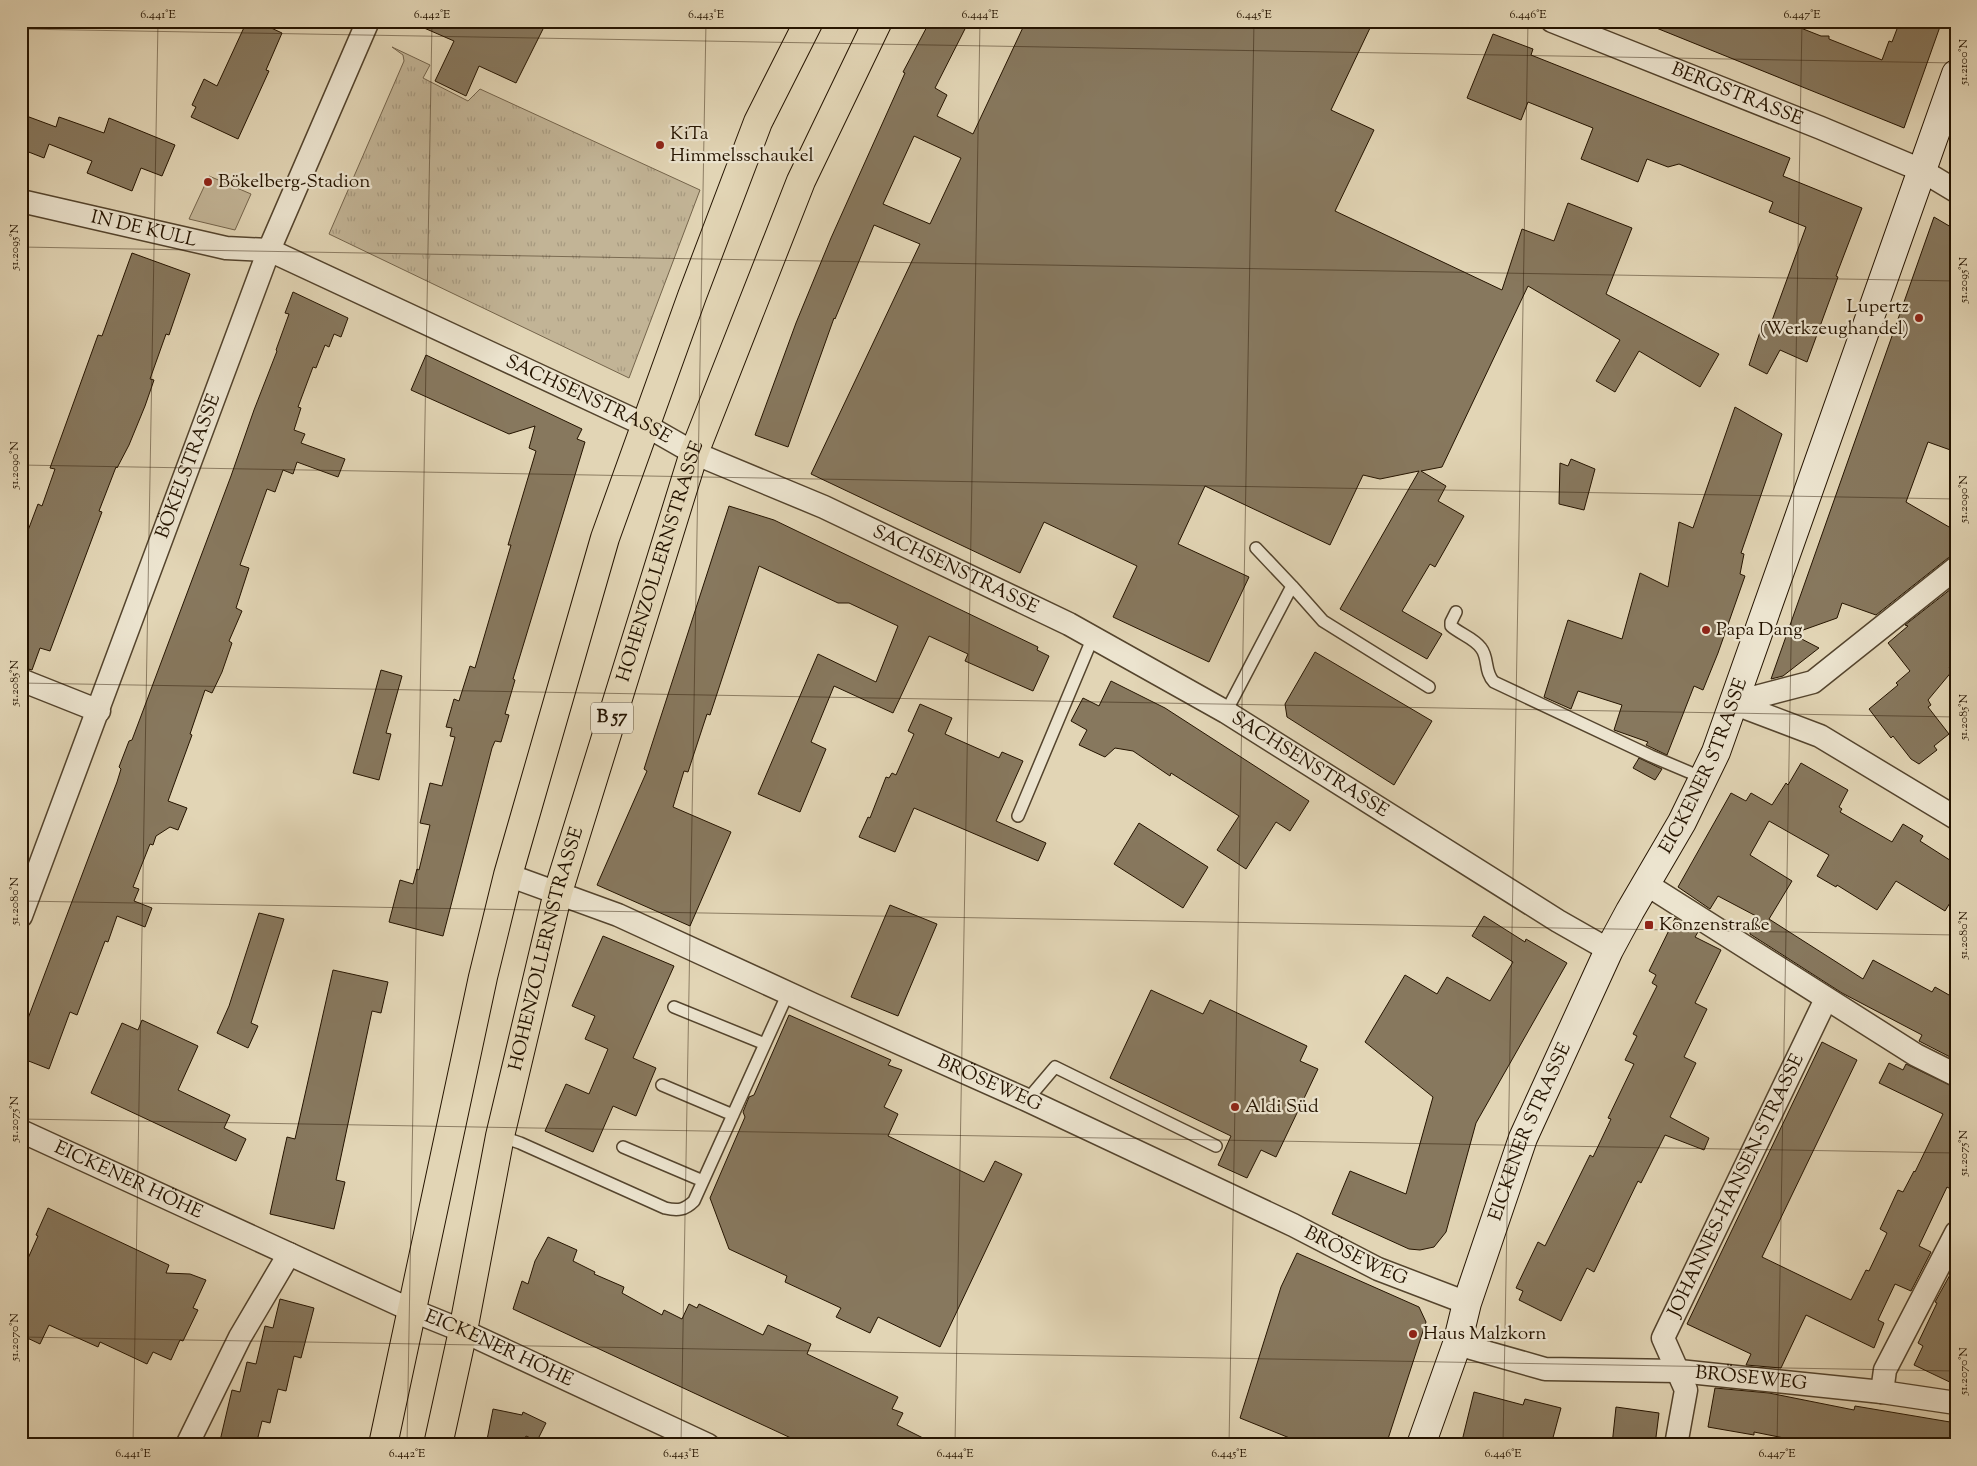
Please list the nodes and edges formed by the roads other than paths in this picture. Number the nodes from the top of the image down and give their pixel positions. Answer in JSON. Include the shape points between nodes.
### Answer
{"nodes":[{"id":1,"x":368,"y":21,"type":"edge"},
{"id":2,"x":809,"y":21,"type":"edge"},
{"id":3,"x":878,"y":21,"type":"edge"},
{"id":4,"x":1552,"y":21,"type":"edge"},
{"id":5,"x":1956,"y":74,"type":"edge"},
{"id":6,"x":1921,"y":170,"type":"junction"},
{"id":7,"x":1956,"y":191,"type":"edge"},
{"id":8,"x":21,"y":201,"type":"edge"},
{"id":9,"x":269,"y":250,"type":"junction"},
{"id":10,"x":645,"y":425,"type":"junction"},
{"id":11,"x":694,"y":453,"type":"junction"},
{"id":12,"x":1256,"y":548,"type":"dead end"},
{"id":13,"x":1956,"y":568,"type":"edge"},
{"id":14,"x":1292,"y":586,"type":"junction"},
{"id":15,"x":1456,"y":612,"type":"dead end"},
{"id":16,"x":1093,"y":637,"type":"junction"},
{"id":17,"x":21,"y":680,"type":"edge"},
{"id":18,"x":1429,"y":687,"type":"dead end"},
{"id":19,"x":1733,"y":703,"type":"junction"},
{"id":20,"x":98,"y":710,"type":"junction"},
{"id":21,"x":1226,"y":712,"type":"junction"},
{"id":22,"x":1703,"y":778,"type":"junction"},
{"id":23,"x":1018,"y":816,"type":"dead end"},
{"id":24,"x":1956,"y":818,"type":"edge"},
{"id":25,"x":508,"y":875,"type":"junction"},
{"id":26,"x":1646,"y":884,"type":"junction"},
{"id":27,"x":558,"y":892,"type":"junction"},
{"id":28,"x":21,"y":916,"type":"edge"},
{"id":29,"x":1609,"y":950,"type":"junction"},
{"id":30,"x":788,"y":992,"type":"junction"},
{"id":31,"x":1826,"y":999,"type":"junction"},
{"id":32,"x":674,"y":1007,"type":"dead end"},
{"id":33,"x":765,"y":1044,"type":"junction"},
{"id":34,"x":1956,"y":1075,"type":"edge"},
{"id":35,"x":662,"y":1085,"type":"dead end"},
{"id":36,"x":1027,"y":1100,"type":"junction"},
{"id":37,"x":733,"y":1115,"type":"junction"},
{"id":38,"x":21,"y":1131,"type":"edge"},
{"id":39,"x":500,"y":1136,"type":"junction"},
{"id":40,"x":1216,"y":1146,"type":"dead end"},
{"id":41,"x":623,"y":1147,"type":"dead end"},
{"id":42,"x":703,"y":1181,"type":"junction"},
{"id":43,"x":1956,"y":1233,"type":"edge"},
{"id":44,"x":288,"y":1254,"type":"junction"},
{"id":45,"x":1467,"y":1303,"type":"junction"},
{"id":46,"x":411,"y":1310,"type":"junction"},
{"id":47,"x":463,"y":1331,"type":"junction"},
{"id":48,"x":1457,"y":1344,"type":"junction"},
{"id":49,"x":1679,"y":1371,"type":"junction"},
{"id":50,"x":1882,"y":1392,"type":"junction"},
{"id":51,"x":1956,"y":1403,"type":"edge"},
{"id":52,"x":187,"y":1445,"type":"edge"},
{"id":53,"x":384,"y":1445,"type":"edge"},
{"id":54,"x":438,"y":1445,"type":"edge"},
{"id":55,"x":708,"y":1445,"type":"edge"},
{"id":56,"x":1421,"y":1445,"type":"edge"},
{"id":57,"x":1676,"y":1445,"type":"edge"}],
"edges":[{"from":1,"to":9,"type":"street","name":"BÖKELSTRASSE"},
{"from":2,"to":10,"type":"main road","via":[[758,122]]},
{"from":3,"to":11,"type":"main road","name":"HOHENZOLLERNSTRASSE","number":"B 57","via":[[801,181]]},
{"from":4,"to":6,"type":"street","name":"BERGSTRASSE"},
{"from":5,"to":6,"type":"street","name":"EICKENER STRASSE"},
{"from":6,"to":7,"type":"street","name":"BERGSTRASSE"},
{"from":6,"to":19,"type":"street","name":"EICKENER STRASSE"},
{"from":8,"to":9,"type":"street","name":"IN DE KULL","via":[[226,248]]},
{"from":9,"to":10,"type":"street","name":"SACHSENSTRASSE"},
{"from":9,"to":20,"type":"street","name":"BÖKELSTRASSE"},
{"from":10,"to":11,"type":"street","name":"SACHSENSTRASSE"},
{"from":10,"to":25,"type":"main road","via":[[605,538]]},
{"from":11,"to":16,"type":"street","name":"SACHSENSTRASSE","via":[[824,507]]},
{"from":11,"to":27,"type":"main road","name":"HOHENZOLLERNSTRASSE","number":"B 57"},
{"from":12,"to":14,"type":"lane"},
{"from":13,"to":19,"type":"street","via":[[1813,682]]},
{"from":14,"to":18,"type":"lane","via":[[1323,621]]},
{"from":14,"to":21,"type":"lane"},
{"from":15,"to":22,"type":"lane","via":[[1451,626],[1482,649],[1488,676],[1494,682]]},
{"from":16,"to":21,"type":"street","name":"SACHSENSTRASSE"},
{"from":16,"to":23,"type":"lane"},
{"from":17,"to":20,"type":"street"},
{"from":19,"to":22,"type":"street","name":"EICKENER STRASSE"},
{"from":19,"to":24,"type":"street","via":[[1820,736]]},
{"from":20,"to":28,"type":"street","name":"BÖKELSTRASSE"},
{"from":21,"to":29,"type":"street","name":"SACHSENSTRASSE"},
{"from":22,"to":26,"type":"street","name":"EICKENER STRASSE"},
{"from":25,"to":27,"type":"street","name":"BRÖSEWEG"},
{"from":25,"to":46,"type":"main road"},
{"from":26,"to":29,"type":"street","name":"EICKENER STRASSE"},
{"from":26,"to":31,"type":"street"},
{"from":27,"to":30,"type":"street","name":"BRÖSEWEG","via":[[618,915]]},
{"from":27,"to":39,"type":"main road","name":"HOHENZOLLERNSTRASSE","number":"B 57"},
{"from":29,"to":45,"type":"street","name":"EICKENER STRASSE","via":[[1524,1138]]},
{"from":30,"to":33,"type":"lane"},
{"from":30,"to":36,"type":"street","name":"BRÖSEWEG"},
{"from":31,"to":34,"type":"street","via":[[1916,1055]]},
{"from":31,"to":49,"type":"street","name":"JOHANNES-HANSEN-STRASSE","via":[[1663,1338]]},
{"from":32,"to":33,"type":"lane"},
{"from":33,"to":37,"type":"lane"},
{"from":35,"to":37,"type":"lane"},
{"from":36,"to":40,"type":"lane","via":[[1055,1067]]},
{"from":36,"to":45,"type":"street","name":"BRÖSEWEG","via":[[1293,1225],[1378,1269]]},
{"from":37,"to":42,"type":"lane"},
{"from":38,"to":44,"type":"street","name":"EICKENER HÖHE"},
{"from":39,"to":42,"type":"lane","via":[[674,1210],[687,1208],[694,1201]]},
{"from":39,"to":47,"type":"main road","name":"HOHENZOLLERNSTRASSE","number":"B 57"},
{"from":41,"to":42,"type":"lane"},
{"from":43,"to":50,"type":"street","via":[[1885,1370]]},
{"from":44,"to":46,"type":"street","name":"EICKENER HÖHE"},
{"from":44,"to":52,"type":"street","via":[[240,1337]]},
{"from":45,"to":48,"type":"street","name":"EICKENER STRASSE"},
{"from":46,"to":47,"type":"street","name":"EICKENER HÖHE"},
{"from":46,"to":53,"type":"main road"},
{"from":47,"to":54,"type":"main road","name":"HOHENZOLLERNSTRASSE","number":"B 57"},
{"from":47,"to":55,"type":"street","name":"EICKENER HÖHE"},
{"from":48,"to":49,"type":"street","name":"BRÖSEWEG","via":[[1545,1369]]},
{"from":48,"to":56,"type":"street","name":"EICKENER STRASSE"},
{"from":49,"to":50,"type":"street","name":"BRÖSEWEG"},
{"from":49,"to":57,"type":"street","via":[[1686,1390]]},
{"from":50,"to":51,"type":"street","name":"BRÖSEWEG"}]}
